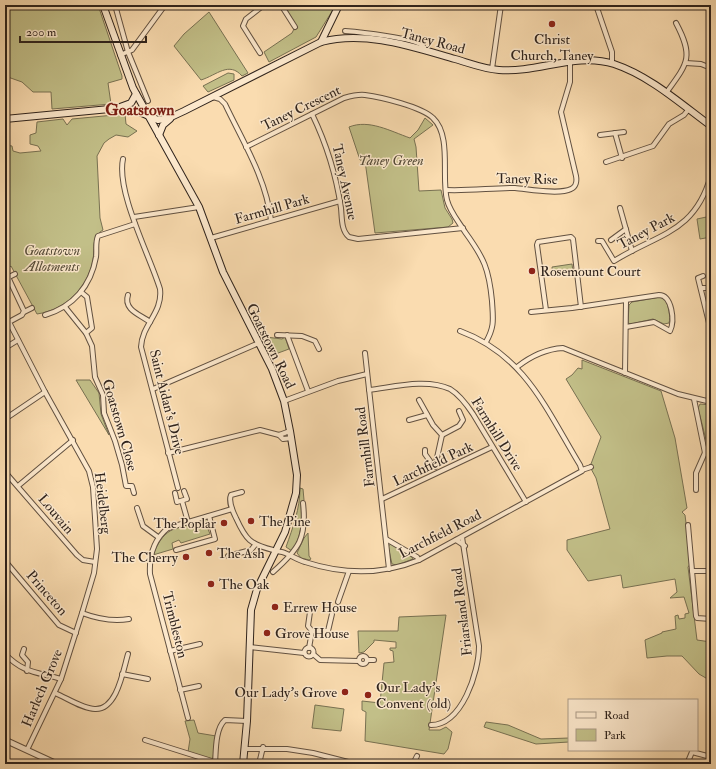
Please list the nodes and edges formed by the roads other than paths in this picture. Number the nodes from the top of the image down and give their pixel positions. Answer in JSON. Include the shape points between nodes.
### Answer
{"nodes":[{"id":1,"x":103,"y":5,"type":"edge"},
{"id":2,"x":115,"y":5,"type":"edge"},
{"id":3,"x":164,"y":5,"type":"edge"},
{"id":4,"x":264,"y":5,"type":"edge"},
{"id":5,"x":281,"y":5,"type":"edge"},
{"id":6,"x":339,"y":5,"type":"edge"},
{"id":7,"x":501,"y":5,"type":"edge"},
{"id":8,"x":596,"y":5,"type":"edge"},
{"id":9,"x":676,"y":23,"type":"dead end"},
{"id":10,"x":295,"y":27,"type":"dead end"},
{"id":11,"x":327,"y":27,"type":"junction"},
{"id":12,"x":345,"y":31,"type":"dead end"},
{"id":13,"x":336,"y":38,"type":"junction"},
{"id":14,"x":321,"y":42,"type":"junction"},
{"id":15,"x":423,"y":50,"type":"junction"},
{"id":16,"x":128,"y":52,"type":"junction"},
{"id":17,"x":260,"y":53,"type":"dead end"},
{"id":18,"x":120,"y":55,"type":"junction"},
{"id":19,"x":570,"y":61,"type":"junction"},
{"id":20,"x":686,"y":63,"type":"junction"},
{"id":21,"x":612,"y":64,"type":"junction"},
{"id":22,"x":711,"y":68,"type":"edge"},
{"id":23,"x":492,"y":69,"type":"junction"},
{"id":24,"x":143,"y":85,"type":"junction"},
{"id":25,"x":134,"y":91,"type":"junction"},
{"id":26,"x":666,"y":93,"type":"junction"},
{"id":27,"x":213,"y":97,"type":"junction"},
{"id":28,"x":148,"y":101,"type":"dead end"},
{"id":29,"x":114,"y":109,"type":"junction"},
{"id":30,"x":688,"y":110,"type":"junction"},
{"id":31,"x":312,"y":114,"type":"junction"},
{"id":32,"x":176,"y":115,"type":"junction"},
{"id":33,"x":148,"y":116,"type":"junction"},
{"id":34,"x":5,"y":119,"type":"edge"},
{"id":35,"x":711,"y":126,"type":"edge"},
{"id":36,"x":624,"y":132,"type":"dead end"},
{"id":37,"x":615,"y":133,"type":"junction"},
{"id":38,"x":159,"y":135,"type":"junction"},
{"id":39,"x":600,"y":135,"type":"dead end"},
{"id":40,"x":246,"y":147,"type":"junction"},
{"id":41,"x":622,"y":158,"type":"junction"},
{"id":42,"x":123,"y":159,"type":"dead end"},
{"id":43,"x":606,"y":162,"type":"dead end"},
{"id":44,"x":711,"y":174,"type":"edge"},
{"id":45,"x":709,"y":184,"type":"edge"},
{"id":46,"x":446,"y":190,"type":"junction"},
{"id":47,"x":340,"y":201,"type":"junction"},
{"id":48,"x":199,"y":207,"type":"junction"},
{"id":49,"x":620,"y":208,"type":"dead end"},
{"id":50,"x":134,"y":217,"type":"junction"},
{"id":51,"x":271,"y":220,"type":"junction"},
{"id":52,"x":135,"y":224,"type":"junction"},
{"id":53,"x":463,"y":228,"type":"junction"},
{"id":54,"x":626,"y":229,"type":"junction"},
{"id":55,"x":211,"y":238,"type":"junction"},
{"id":56,"x":611,"y":240,"type":"dead end"},
{"id":57,"x":598,"y":241,"type":"dead end"},
{"id":58,"x":632,"y":251,"type":"junction"},
{"id":59,"x":15,"y":274,"type":"dead end"},
{"id":60,"x":703,"y":276,"type":"dead end"},
{"id":61,"x":7,"y":278,"type":"edge"},
{"id":62,"x":701,"y":288,"type":"junction"},
{"id":63,"x":711,"y":288,"type":"edge"},
{"id":64,"x":81,"y":292,"type":"junction"},
{"id":65,"x":128,"y":295,"type":"dead end"},
{"id":66,"x":626,"y":301,"type":"junction"},
{"id":67,"x":65,"y":307,"type":"junction"},
{"id":68,"x":581,"y":307,"type":"junction"},
{"id":69,"x":32,"y":308,"type":"dead end"},
{"id":70,"x":546,"y":310,"type":"junction"},
{"id":71,"x":24,"y":312,"type":"junction"},
{"id":72,"x":531,"y":312,"type":"dead end"},
{"id":73,"x":45,"y":314,"type":"dead end"},
{"id":74,"x":150,"y":322,"type":"junction"},
{"id":75,"x":626,"y":327,"type":"junction"},
{"id":76,"x":460,"y":330,"type":"dead end"},
{"id":77,"x":711,"y":331,"type":"edge"},
{"id":78,"x":86,"y":333,"type":"junction"},
{"id":79,"x":277,"y":335,"type":"dead end"},
{"id":80,"x":287,"y":335,"type":"junction"},
{"id":81,"x":18,"y":340,"type":"junction"},
{"id":82,"x":486,"y":342,"type":"junction"},
{"id":83,"x":259,"y":343,"type":"junction"},
{"id":84,"x":5,"y":348,"type":"edge"},
{"id":85,"x":319,"y":350,"type":"dead end"},
{"id":86,"x":365,"y":353,"type":"dead end"},
{"id":87,"x":517,"y":367,"type":"junction"},
{"id":88,"x":625,"y":373,"type":"junction"},
{"id":89,"x":367,"y":374,"type":"junction"},
{"id":90,"x":153,"y":389,"type":"junction"},
{"id":91,"x":369,"y":390,"type":"junction"},
{"id":92,"x":308,"y":391,"type":"junction"},
{"id":93,"x":45,"y":392,"type":"junction"},
{"id":94,"x":694,"y":399,"type":"junction"},
{"id":95,"x":419,"y":400,"type":"dead end"},
{"id":96,"x":284,"y":401,"type":"junction"},
{"id":97,"x":711,"y":402,"type":"edge"},
{"id":98,"x":459,"y":411,"type":"dead end"},
{"id":99,"x":427,"y":415,"type":"junction"},
{"id":100,"x":5,"y":419,"type":"edge"},
{"id":101,"x":409,"y":420,"type":"dead end"},
{"id":102,"x":442,"y":434,"type":"junction"},
{"id":103,"x":279,"y":435,"type":"junction"},
{"id":104,"x":291,"y":435,"type":"junction"},
{"id":105,"x":711,"y":439,"type":"edge"},
{"id":106,"x":73,"y":440,"type":"junction"},
{"id":107,"x":492,"y":447,"type":"junction"},
{"id":108,"x":425,"y":450,"type":"dead end"},
{"id":109,"x":168,"y":453,"type":"junction"},
{"id":110,"x":705,"y":453,"type":"junction"},
{"id":111,"x":430,"y":461,"type":"junction"},
{"id":112,"x":427,"y":467,"type":"dead end"},
{"id":113,"x":591,"y":467,"type":"dead end"},
{"id":114,"x":582,"y":471,"type":"junction"},
{"id":115,"x":5,"y":472,"type":"edge"},
{"id":116,"x":18,"y":486,"type":"junction"},
{"id":117,"x":178,"y":488,"type":"dead end"},
{"id":118,"x":696,"y":490,"type":"dead end"},
{"id":119,"x":184,"y":491,"type":"dead end"},
{"id":120,"x":242,"y":492,"type":"dead end"},
{"id":121,"x":134,"y":493,"type":"dead end"},
{"id":122,"x":175,"y":493,"type":"dead end"},
{"id":123,"x":382,"y":499,"type":"junction"},
{"id":124,"x":182,"y":501,"type":"junction"},
{"id":125,"x":303,"y":502,"type":"dead end"},
{"id":126,"x":526,"y":502,"type":"junction"},
{"id":127,"x":137,"y":508,"type":"dead end"},
{"id":128,"x":232,"y":509,"type":"junction"},
{"id":129,"x":210,"y":516,"type":"junction"},
{"id":130,"x":188,"y":522,"type":"junction"},
{"id":131,"x":688,"y":525,"type":"dead end"},
{"id":132,"x":158,"y":537,"type":"junction"},
{"id":133,"x":462,"y":537,"type":"junction"},
{"id":134,"x":386,"y":539,"type":"junction"},
{"id":135,"x":456,"y":540,"type":"junction"},
{"id":136,"x":255,"y":545,"type":"junction"},
{"id":137,"x":465,"y":546,"type":"junction"},
{"id":138,"x":176,"y":550,"type":"dead end"},
{"id":139,"x":276,"y":551,"type":"junction"},
{"id":140,"x":228,"y":556,"type":"dead end"},
{"id":141,"x":291,"y":556,"type":"junction"},
{"id":142,"x":419,"y":560,"type":"junction"},
{"id":143,"x":5,"y":562,"type":"edge"},
{"id":144,"x":95,"y":562,"type":"junction"},
{"id":145,"x":389,"y":569,"type":"junction"},
{"id":146,"x":692,"y":571,"type":"junction"},
{"id":147,"x":711,"y":571,"type":"edge"},
{"id":148,"x":273,"y":572,"type":"dead end"},
{"id":149,"x":349,"y":572,"type":"junction"},
{"id":150,"x":338,"y":602,"type":"dead end"},
{"id":151,"x":310,"y":612,"type":"dead end"},
{"id":152,"x":82,"y":613,"type":"junction"},
{"id":153,"x":332,"y":614,"type":"dead end"},
{"id":154,"x":711,"y":618,"type":"edge"},
{"id":155,"x":129,"y":619,"type":"dead end"},
{"id":156,"x":312,"y":631,"type":"junction"},
{"id":157,"x":328,"y":631,"type":"junction"},
{"id":158,"x":76,"y":633,"type":"junction"},
{"id":159,"x":327,"y":636,"type":"dead end"},
{"id":160,"x":200,"y":644,"type":"dead end"},
{"id":161,"x":250,"y":647,"type":"junction"},
{"id":162,"x":309,"y":648,"type":"junction"},
{"id":163,"x":24,"y":649,"type":"dead end"},
{"id":164,"x":170,"y":651,"type":"junction"},
{"id":165,"x":304,"y":653,"type":"junction"},
{"id":166,"x":5,"y":654,"type":"edge"},
{"id":167,"x":128,"y":654,"type":"dead end"},
{"id":168,"x":313,"y":654,"type":"junction"},
{"id":169,"x":374,"y":660,"type":"dead end"},
{"id":170,"x":27,"y":671,"type":"junction"},
{"id":171,"x":122,"y":674,"type":"junction"},
{"id":172,"x":60,"y":679,"type":"junction"},
{"id":173,"x":148,"y":679,"type":"dead end"},
{"id":174,"x":199,"y":686,"type":"dead end"},
{"id":175,"x":180,"y":690,"type":"junction"},
{"id":176,"x":55,"y":693,"type":"junction"},
{"id":177,"x":188,"y":718,"type":"dead end"},
{"id":178,"x":247,"y":721,"type":"junction"},
{"id":179,"x":431,"y":725,"type":"dead end"},
{"id":180,"x":5,"y":740,"type":"edge"},
{"id":181,"x":145,"y":740,"type":"dead end"},
{"id":182,"x":263,"y":747,"type":"junction"},
{"id":183,"x":245,"y":749,"type":"junction"},
{"id":184,"x":27,"y":750,"type":"junction"},
{"id":185,"x":417,"y":756,"type":"dead end"},
{"id":186,"x":711,"y":758,"type":"edge"},
{"id":187,"x":215,"y":763,"type":"edge"},
{"id":188,"x":56,"y":764,"type":"edge"},
{"id":189,"x":243,"y":764,"type":"edge"},
{"id":190,"x":258,"y":764,"type":"edge"},
{"id":191,"x":354,"y":764,"type":"edge"},
{"id":192,"x":413,"y":764,"type":"edge"},
{"id":193,"x":687,"y":764,"type":"edge"}],
"edges":[{"from":1,"to":18,"type":"main road","name":"Goatstown Road"},
{"from":2,"to":16,"type":"street"},
{"from":3,"to":16,"type":"street"},
{"from":4,"to":17,"type":"street","via":[[244,23],[244,29]]},
{"from":5,"to":10,"type":"street"},
{"from":6,"to":11,"type":"main road"},
{"from":7,"to":23,"type":"street"},
{"from":8,"to":21,"type":"street","via":[[612,52]]},
{"from":9,"to":20,"type":"street","via":[[686,44]]},
{"from":11,"to":13,"type":"main road"},
{"from":11,"to":14,"type":"main road"},
{"from":12,"to":15,"type":"street","via":[[378,34],[416,42],[423,46]]},
{"from":13,"to":14,"type":"main road","name":"Taney Road"},
{"from":13,"to":15,"type":"main road","name":"Taney Road","via":[[381,40]]},
{"from":14,"to":27,"type":"main road","name":"Taney Road"},
{"from":15,"to":23,"type":"main road","name":"Taney Road"},
{"from":16,"to":18,"type":"street"},
{"from":16,"to":24,"type":"street"},
{"from":18,"to":25,"type":"main road","name":"Goatstown Road"},
{"from":19,"to":21,"type":"main road","name":"Taney Road","via":[[585,60]]},
{"from":19,"to":23,"type":"main road","name":"Taney Road","via":[[530,70]]},
{"from":19,"to":46,"type":"street","name":"Taney Rise","via":[[570,82],[561,112],[577,181],[573,188],[543,191],[514,188]]},
{"from":20,"to":22,"type":"street"},
{"from":20,"to":26,"type":"street"},
{"from":21,"to":26,"type":"main road","name":"Taney Road","via":[[636,73]]},
{"from":24,"to":25,"type":"street"},
{"from":24,"to":28,"type":"street"},
{"from":25,"to":29,"type":"main road","via":[[131,103]]},
{"from":25,"to":33,"type":"main road","name":"Goatstown Road"},
{"from":26,"to":30,"type":"main road","name":"Taney Road"},
{"from":27,"to":32,"type":"main road","name":"Taney Road"},
{"from":27,"to":40,"type":"street","via":[[220,99],[224,104]]},
{"from":29,"to":33,"type":"main road","name":"Taney Road","via":[[133,110]]},
{"from":29,"to":34,"type":"main road"},
{"from":30,"to":35,"type":"main road","name":"Taney Road"},
{"from":30,"to":41,"type":"street","via":[[669,124],[653,146]]},
{"from":31,"to":40,"type":"street","name":"Taney Crescent"},
{"from":31,"to":46,"type":"street","name":"Taney Crescent","via":[[344,98],[364,95],[425,111],[441,128],[444,140]]},
{"from":31,"to":47,"type":"street","name":"Taney Avenue","via":[[326,145]]},
{"from":32,"to":33,"type":"main road","name":"Taney Road","via":[[160,120]]},
{"from":32,"to":38,"type":"main road","via":[[163,124]]},
{"from":33,"to":38,"type":"main road","name":"Goatstown Road"},
{"from":36,"to":37,"type":"street"},
{"from":37,"to":39,"type":"street"},
{"from":37,"to":41,"type":"street"},
{"from":38,"to":48,"type":"main road","name":"Goatstown Road"},
{"from":40,"to":51,"type":"street","via":[[265,188]]},
{"from":41,"to":43,"type":"street"},
{"from":42,"to":50,"type":"street","name":"Saint Aidan's Drive","via":[[124,187]]},
{"from":44,"to":45,"type":"street","name":"Taney Park"},
{"from":45,"to":58,"type":"street","name":"Taney Park","via":[[687,221]]},
{"from":46,"to":53,"type":"street","name":"Taney Crescent","via":[[449,206]]},
{"from":47,"to":51,"type":"street","name":"Farmhill Park"},
{"from":47,"to":53,"type":"street","name":"Taney Avenue","via":[[345,234],[353,239]]},
{"from":48,"to":50,"type":"street"},
{"from":48,"to":55,"type":"main road","name":"Goatstown Road"},
{"from":49,"to":54,"type":"street"},
{"from":50,"to":52,"type":"street","name":"Saint Aidan's Drive"},
{"from":51,"to":55,"type":"street","name":"Farmhill Park"},
{"from":52,"to":64,"type":"street","via":[[98,236],[93,271]]},
{"from":52,"to":74,"type":"street","name":"Saint Aidan's Drive","via":[[160,289],[161,302]]},
{"from":53,"to":82,"type":"street","name":"Taney Crescent","via":[[477,248],[491,281],[494,326]]},
{"from":54,"to":56,"type":"street"},
{"from":54,"to":58,"type":"street"},
{"from":55,"to":83,"type":"main road","name":"Goatstown Road","via":[[223,272]]},
{"from":57,"to":58,"type":"street","name":"Taney Park","via":[[602,241],[614,261]]},
{"from":59,"to":61,"type":"street"},
{"from":60,"to":62,"type":"street","via":[[698,278]]},
{"from":61,"to":71,"type":"street"},
{"from":62,"to":63,"type":"street"},
{"from":62,"to":77,"type":"street"},
{"from":64,"to":67,"type":"street"},
{"from":64,"to":78,"type":"street","via":[[87,297],[92,328]]},
{"from":65,"to":74,"type":"street","via":[[128,305],[135,314]]},
{"from":66,"to":68,"type":"street"},
{"from":66,"to":75,"type":"street"},
{"from":66,"to":75,"type":"street","via":[[666,296],[672,323],[670,331],[654,322]]},
{"from":67,"to":73,"type":"street"},
{"from":67,"to":78,"type":"street","name":"Goatstown Close"},
{"from":68,"to":70,"type":"street"},
{"from":68,"to":70,"type":"street","via":[[571,237],[538,242]]},
{"from":69,"to":71,"type":"street"},
{"from":70,"to":72,"type":"street"},
{"from":71,"to":81,"type":"street","name":"Heidelberg","via":[[9,322]]},
{"from":74,"to":90,"type":"street","name":"Saint Aidan's Drive","via":[[144,330],[141,347]]},
{"from":75,"to":88,"type":"street"},
{"from":76,"to":82,"type":"street"},
{"from":78,"to":121,"type":"street","name":"Goatstown Close","via":[[92,346],[95,377],[103,395],[104,413],[121,459],[126,486],[132,486]]},
{"from":79,"to":80,"type":"street"},
{"from":80,"to":85,"type":"street","via":[[315,340]]},
{"from":80,"to":92,"type":"street"},
{"from":81,"to":84,"type":"street"},
{"from":81,"to":93,"type":"street","name":"Heidelberg"},
{"from":82,"to":87,"type":"street"},
{"from":83,"to":90,"type":"street"},
{"from":83,"to":96,"type":"main road","name":"Goatstown Road"},
{"from":86,"to":89,"type":"street","name":"Farmhill Road"},
{"from":87,"to":88,"type":"street","via":[[531,357],[553,348],[563,348]]},
{"from":87,"to":114,"type":"street","via":[[546,408]]},
{"from":88,"to":94,"type":"street"},
{"from":89,"to":91,"type":"street","name":"Farmhill Road"},
{"from":89,"to":92,"type":"street"},
{"from":90,"to":109,"type":"street","name":"Saint Aidan's Drive"},
{"from":91,"to":107,"type":"street","name":"Farmhill Drive","via":[[424,384],[449,389],[464,401]]},
{"from":91,"to":123,"type":"street","name":"Farmhill Road"},
{"from":92,"to":96,"type":"street"},
{"from":93,"to":100,"type":"street"},
{"from":93,"to":106,"type":"street","name":"Heidelberg"},
{"from":94,"to":97,"type":"street"},
{"from":94,"to":110,"type":"street"},
{"from":95,"to":99,"type":"street"},
{"from":96,"to":104,"type":"main road","name":"Goatstown Road"},
{"from":98,"to":102,"type":"street","via":[[463,420],[459,426]]},
{"from":99,"to":101,"type":"street"},
{"from":99,"to":102,"type":"street"},
{"from":102,"to":111,"type":"street","via":[[436,464]]},
{"from":103,"to":104,"type":"street"},
{"from":103,"to":104,"type":"street","via":[[283,439]]},
{"from":103,"to":109,"type":"street","via":[[260,430]]},
{"from":104,"to":139,"type":"main road","name":"Goatstown Road","via":[[297,475],[296,493],[289,523]]},
{"from":105,"to":110,"type":"street"},
{"from":106,"to":116,"type":"street"},
{"from":106,"to":144,"type":"street","name":"Heidelberg","via":[[89,471],[92,487],[97,549]]},
{"from":107,"to":123,"type":"street","name":"Larchfield Park"},
{"from":107,"to":126,"type":"street","name":"Farmhill Drive"},
{"from":108,"to":111,"type":"street"},
{"from":109,"to":117,"type":"street","name":"Saint Aidan's Drive"},
{"from":110,"to":118,"type":"street","via":[[696,473]]},
{"from":111,"to":112,"type":"street"},
{"from":113,"to":114,"type":"street","name":"Larchfield Road"},
{"from":114,"to":126,"type":"street","name":"Larchfield Road"},
{"from":115,"to":116,"type":"street","name":"Louvain"},
{"from":116,"to":144,"type":"street","name":"Louvain","via":[[77,555],[83,560]]},
{"from":119,"to":124,"type":"street","via":[[186,499]]},
{"from":120,"to":128,"type":"street","via":[[231,495]]},
{"from":122,"to":124,"type":"street","via":[[177,502]]},
{"from":123,"to":134,"type":"street","name":"Farmhill Road"},
{"from":124,"to":130,"type":"street"},
{"from":125,"to":141,"type":"street","via":[[304,532],[298,548]]},
{"from":126,"to":133,"type":"street","name":"Larchfield Road"},
{"from":127,"to":132,"type":"street","via":[[143,526]]},
{"from":128,"to":129,"type":"street"},
{"from":128,"to":136,"type":"street","via":[[240,527]]},
{"from":129,"to":130,"type":"street"},
{"from":129,"to":138,"type":"street","via":[[215,539]]},
{"from":130,"to":132,"type":"street","via":[[168,528]]},
{"from":131,"to":146,"type":"street"},
{"from":132,"to":164,"type":"street","name":"Trimbleston","via":[[150,561],[150,574]]},
{"from":133,"to":135,"type":"street","name":"Larchfield Road"},
{"from":133,"to":137,"type":"street","name":"Friarsland Road"},
{"from":134,"to":142,"type":"street"},
{"from":134,"to":145,"type":"street","name":"Farmhill Road"},
{"from":135,"to":137,"type":"street","name":"Friarsland Road"},
{"from":135,"to":142,"type":"street","name":"Larchfield Road"},
{"from":136,"to":139,"type":"street"},
{"from":136,"to":140,"type":"street","via":[[251,550]]},
{"from":137,"to":179,"type":"street","name":"Friarsland Road","via":[[479,661],[468,690],[451,718],[442,724]]},
{"from":139,"to":141,"type":"street","name":"Larchfield Road"},
{"from":139,"to":161,"type":"main road","name":"Goatstown Road","via":[[254,597]]},
{"from":141,"to":148,"type":"street"},
{"from":141,"to":149,"type":"street","name":"Larchfield Road","via":[[305,562]]},
{"from":142,"to":145,"type":"street","name":"Larchfield Road"},
{"from":143,"to":158,"type":"street","name":"Princeton","via":[[59,625]]},
{"from":144,"to":152,"type":"street","name":"Heidelberg"},
{"from":145,"to":149,"type":"street","name":"Larchfield Road"},
{"from":146,"to":147,"type":"street"},
{"from":146,"to":154,"type":"street","via":[[696,616]]},
{"from":149,"to":150,"type":"street"},
{"from":151,"to":156,"type":"street","via":[[308,626]]},
{"from":152,"to":155,"type":"street","via":[[102,620]]},
{"from":152,"to":158,"type":"street","name":"Heidelberg"},
{"from":153,"to":157,"type":"street"},
{"from":156,"to":157,"type":"street"},
{"from":156,"to":162,"type":"street"},
{"from":157,"to":159,"type":"street"},
{"from":158,"to":172,"type":"street","name":"Harlech Grove"},
{"from":160,"to":164,"type":"street"},
{"from":161,"to":165,"type":"street"},
{"from":161,"to":178,"type":"main road","name":"Goatstown Road"},
{"from":162,"to":165,"type":"street","via":[[305,649]]},
{"from":162,"to":168,"type":"street","via":[[313,650]]},
{"from":163,"to":170,"type":"street","via":[[22,655],[28,662]]},
{"from":164,"to":175,"type":"street","name":"Trimbleston"},
{"from":165,"to":168,"type":"street","via":[[308,657]]},
{"from":166,"to":170,"type":"street"},
{"from":167,"to":171,"type":"street"},
{"from":168,"to":169,"type":"street","via":[[320,660],[359,661],[364,664],[367,660]]},
{"from":170,"to":172,"type":"street"},
{"from":171,"to":173,"type":"street"},
{"from":171,"to":176,"type":"street","via":[[114,697],[107,706],[101,708],[90,708]]},
{"from":172,"to":176,"type":"street","name":"Harlech Grove"},
{"from":174,"to":175,"type":"street"},
{"from":175,"to":177,"type":"street","name":"Trimbleston"},
{"from":176,"to":184,"type":"street","name":"Harlech Grove"},
{"from":178,"to":183,"type":"main road","name":"Goatstown Road"},
{"from":178,"to":187,"type":"street","via":[[224,720],[219,730]]},
{"from":180,"to":184,"type":"street"},
{"from":181,"to":187,"type":"street"},
{"from":182,"to":183,"type":"street"},
{"from":182,"to":190,"type":"street"},
{"from":182,"to":191,"type":"street","via":[[313,753]]},
{"from":183,"to":189,"type":"main road","name":"Goatstown Road"},
{"from":184,"to":188,"type":"street"},
{"from":185,"to":192,"type":"street"},
{"from":186,"to":193,"type":"street","via":[[692,752]]}]}
